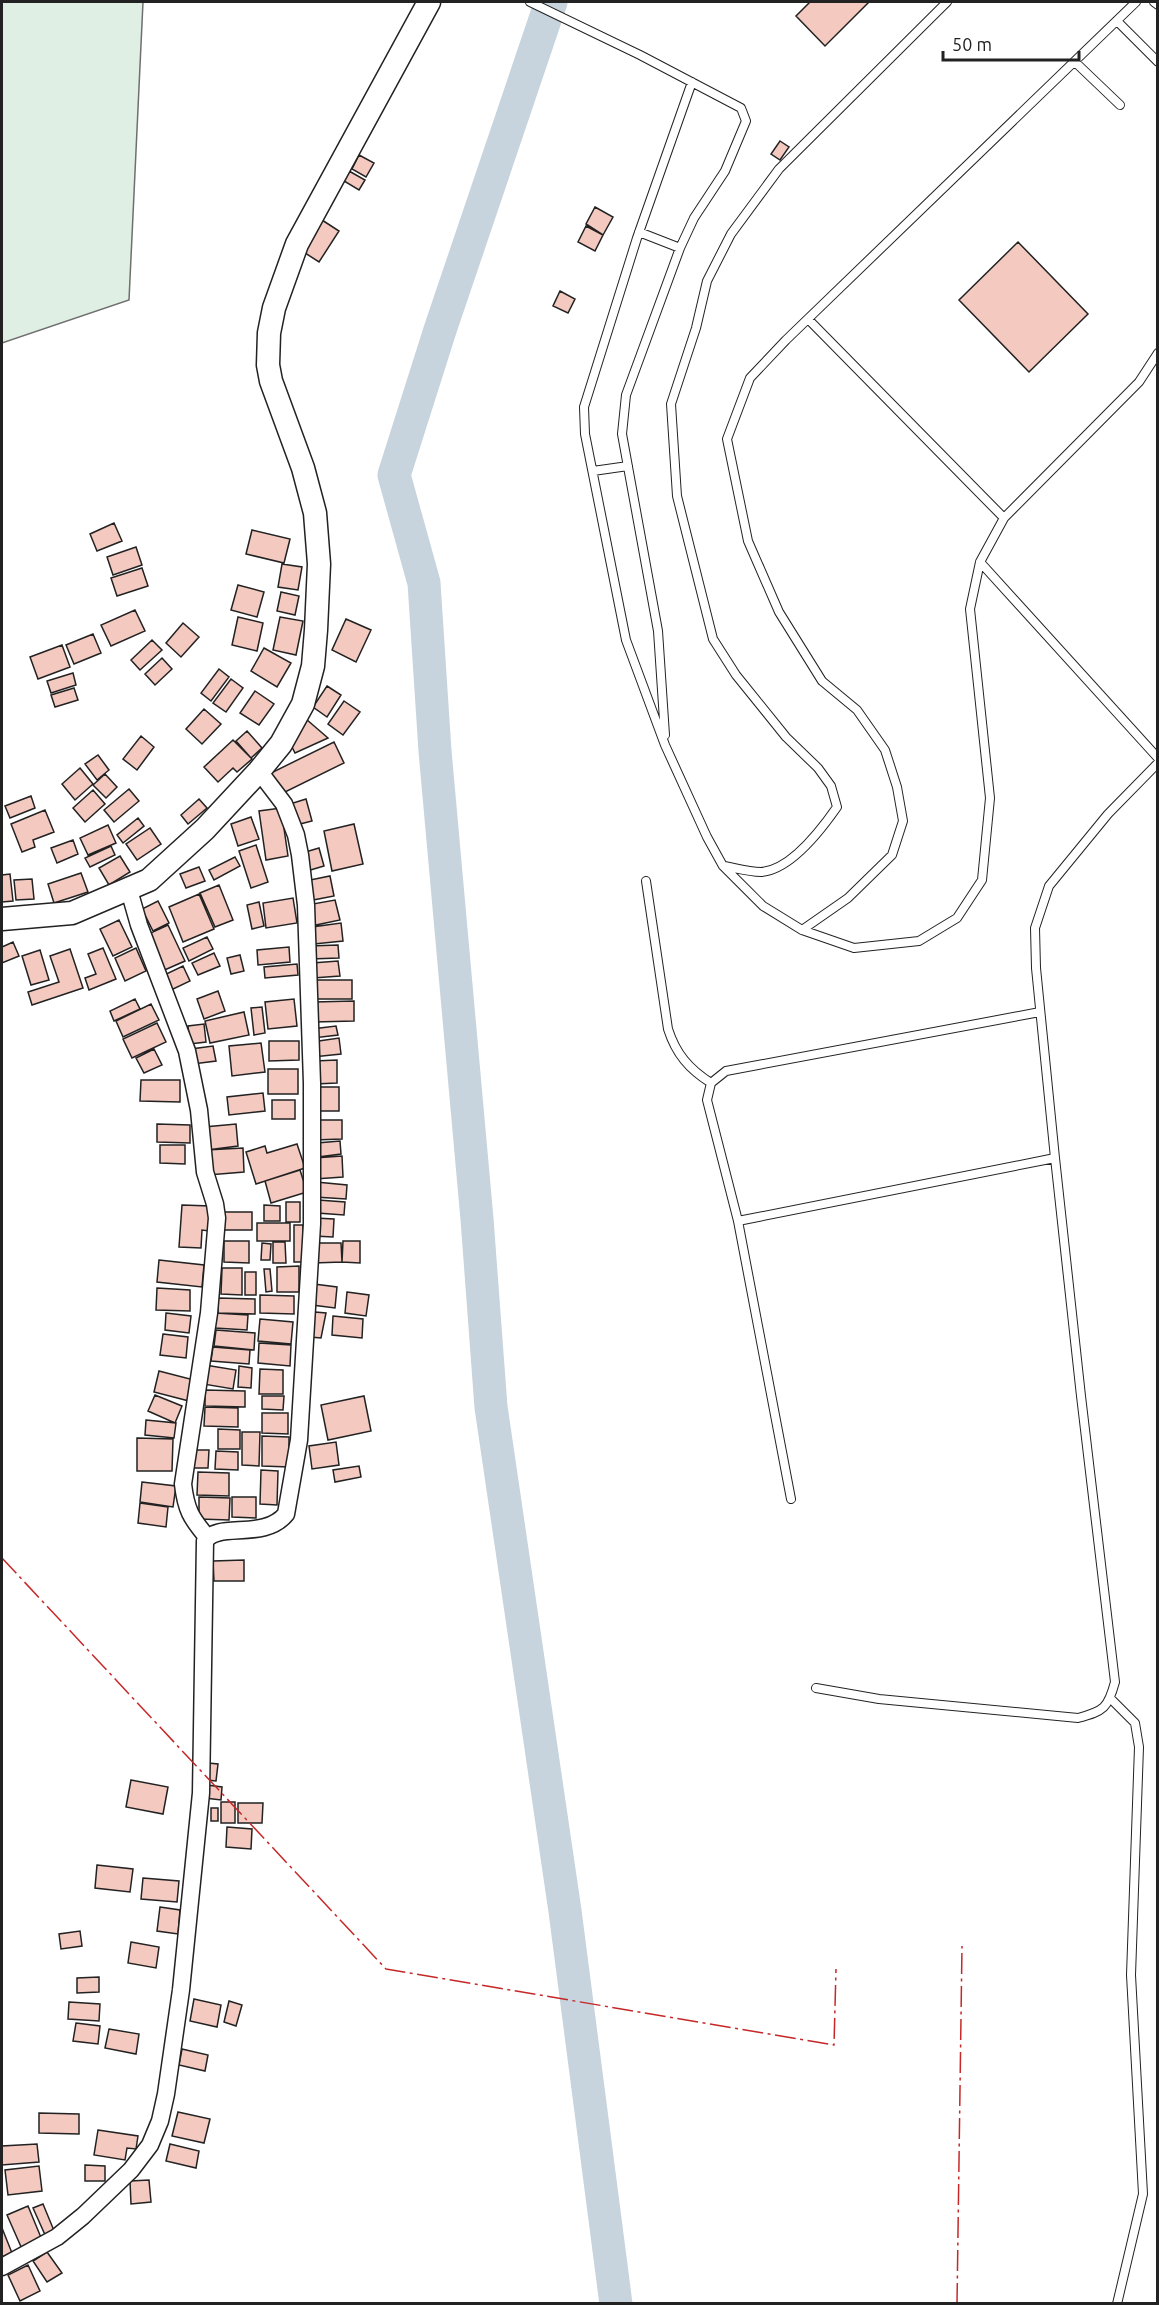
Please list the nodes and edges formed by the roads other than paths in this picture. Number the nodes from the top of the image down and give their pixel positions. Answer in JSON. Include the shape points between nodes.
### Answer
{"nodes":[{"id":1,"x":429,"y":2,"type":"edge"},
{"id":2,"x":530,"y":2,"type":"edge"},
{"id":3,"x":947,"y":2,"type":"edge"},
{"id":4,"x":1136,"y":2,"type":"edge"},
{"id":5,"x":1154,"y":2,"type":"edge"},
{"id":6,"x":1158,"y":5,"type":"edge"},
{"id":7,"x":1117,"y":21,"type":"junction"},
{"id":8,"x":1075,"y":62,"type":"junction"},
{"id":9,"x":1158,"y":62,"type":"edge"},
{"id":10,"x":692,"y":82,"type":"junction"},
{"id":11,"x":1120,"y":105,"type":"dead end"},
{"id":12,"x":639,"y":232,"type":"junction"},
{"id":13,"x":680,"y":248,"type":"junction"},
{"id":14,"x":808,"y":319,"type":"junction"},
{"id":15,"x":1158,"y":353,"type":"edge"},
{"id":16,"x":628,"y":466,"type":"junction"},
{"id":17,"x":593,"y":471,"type":"junction"},
{"id":18,"x":1004,"y":518,"type":"junction"},
{"id":19,"x":980,"y":562,"type":"junction"},
{"id":20,"x":665,"y":745,"type":"junction"},
{"id":21,"x":1158,"y":758,"type":"edge"},
{"id":22,"x":1158,"y":763,"type":"edge"},
{"id":23,"x":259,"y":771,"type":"junction"},
{"id":24,"x":723,"y":866,"type":"junction"},
{"id":25,"x":645,"y":881,"type":"dead end"},
{"id":26,"x":129,"y":890,"type":"junction"},
{"id":27,"x":2,"y":919,"type":"edge"},
{"id":28,"x":802,"y":930,"type":"junction"},
{"id":29,"x":1040,"y":1012,"type":"junction"},
{"id":30,"x":711,"y":1083,"type":"junction"},
{"id":31,"x":1055,"y":1158,"type":"junction"},
{"id":32,"x":738,"y":1221,"type":"junction"},
{"id":33,"x":791,"y":1499,"type":"dead end"},
{"id":34,"x":207,"y":1537,"type":"junction"},
{"id":35,"x":816,"y":1688,"type":"dead end"},
{"id":36,"x":1111,"y":1699,"type":"junction"},
{"id":37,"x":2,"y":2267,"type":"edge"},
{"id":38,"x":1117,"y":2304,"type":"edge"}],
"edges":[{"from":1,"to":23,"type":"main road","via":[[297,244],[274,308],[267,350],[271,381],[315,513],[319,564],[313,666],[303,704],[289,731]]},
{"from":2,"to":10,"type":"lane"},
{"from":3,"to":24,"type":"lane","via":[[779,169],[731,234],[707,281],[671,404],[677,496],[713,639],[750,693],[818,768],[831,786],[837,807],[817,835],[788,862],[762,872]]},
{"from":4,"to":7,"type":"lane"},
{"from":5,"to":6,"type":"lane"},
{"from":7,"to":8,"type":"lane"},
{"from":7,"to":9,"type":"lane"},
{"from":8,"to":11,"type":"lane"},
{"from":8,"to":14,"type":"lane"},
{"from":10,"to":12,"type":"lane"},
{"from":10,"to":13,"type":"lane","via":[[741,108],[746,121],[725,171],[693,218]]},
{"from":12,"to":13,"type":"lane"},
{"from":12,"to":17,"type":"lane","via":[[584,407]]},
{"from":13,"to":16,"type":"lane","via":[[626,395],[622,434]]},
{"from":14,"to":18,"type":"lane"},
{"from":14,"to":28,"type":"lane","via":[[750,378],[728,440],[748,541],[779,612],[822,681],[857,710],[885,750],[903,821],[892,855],[848,898]]},
{"from":15,"to":18,"type":"lane","via":[[1139,382]]},
{"from":16,"to":17,"type":"lane"},
{"from":16,"to":20,"type":"lane","via":[[658,631]]},
{"from":17,"to":20,"type":"lane","via":[[626,640]]},
{"from":18,"to":19,"type":"lane"},
{"from":19,"to":21,"type":"lane"},
{"from":19,"to":28,"type":"lane","via":[[970,609],[990,798],[981,880],[957,918],[919,941],[854,948]]},
{"from":20,"to":24,"type":"lane"},
{"from":22,"to":29,"type":"lane","via":[[1108,814],[1049,886],[1035,928]]},
{"from":23,"to":26,"type":"main road","via":[[162,871]]},
{"from":23,"to":34,"type":"street","via":[[290,817],[300,855],[306,905],[313,1191],[299,1440],[286,1514],[279,1522],[266,1528]]},
{"from":24,"to":28,"type":"lane","via":[[763,906]]},
{"from":25,"to":30,"type":"lane","via":[[668,1029],[688,1066]]},
{"from":26,"to":27,"type":"main road","via":[[72,913]]},
{"from":26,"to":34,"type":"street","via":[[187,1051],[200,1110],[205,1172],[217,1218],[209,1312],[183,1484],[191,1518]]},
{"from":29,"to":30,"type":"lane","via":[[726,1071]]},
{"from":29,"to":31,"type":"lane"},
{"from":30,"to":32,"type":"lane","via":[[707,1100]]},
{"from":31,"to":32,"type":"lane"},
{"from":31,"to":36,"type":"lane","via":[[1115,1682]]},
{"from":32,"to":33,"type":"lane"},
{"from":34,"to":37,"type":"street","via":[[201,1793],[181,1990],[160,2121],[150,2145],[131,2170],[84,2216],[57,2237]]},
{"from":35,"to":36,"type":"lane","via":[[879,1699],[1078,1718],[1099,1713]]},
{"from":36,"to":38,"type":"lane","via":[[1135,1723],[1139,1747],[1131,1975],[1143,2194]]}]}
